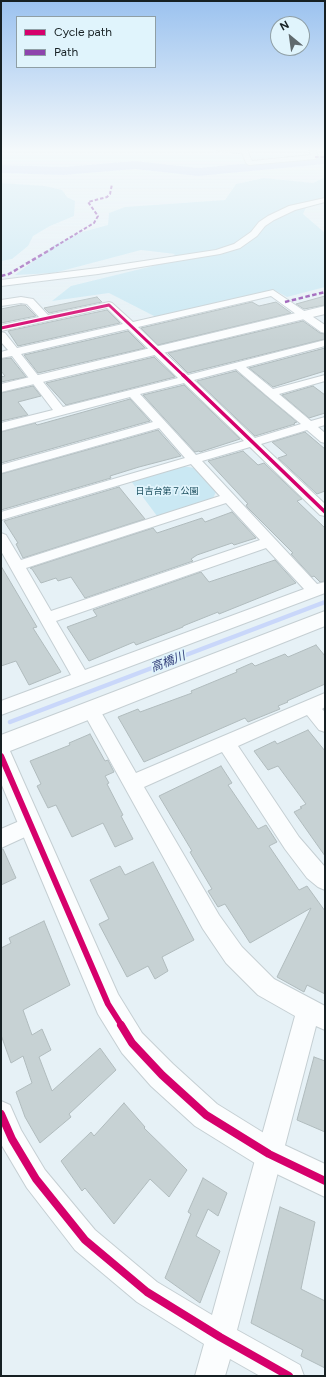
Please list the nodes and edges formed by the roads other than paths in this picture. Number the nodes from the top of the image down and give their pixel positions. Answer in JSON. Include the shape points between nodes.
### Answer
{"nodes":[{"id":1,"x":281,"y":213,"type":"edge"},
{"id":2,"x":1,"y":283,"type":"edge"},
{"id":3,"x":1,"y":286,"type":"edge"},
{"id":4,"x":1,"y":292,"type":"edge"},
{"id":5,"x":1,"y":304,"type":"edge"},
{"id":6,"x":325,"y":310,"type":"edge"},
{"id":7,"x":303,"y":315,"type":"junction"},
{"id":8,"x":46,"y":318,"type":"junction"},
{"id":9,"x":130,"y":325,"type":"junction"},
{"id":10,"x":1,"y":328,"type":"edge"},
{"id":11,"x":325,"y":330,"type":"edge"},
{"id":12,"x":1,"y":335,"type":"edge"},
{"id":13,"x":325,"y":343,"type":"edge"},
{"id":14,"x":156,"y":350,"type":"junction"},
{"id":15,"x":14,"y":352,"type":"junction"},
{"id":16,"x":1,"y":355,"type":"edge"},
{"id":17,"x":239,"y":366,"type":"junction"},
{"id":18,"x":325,"y":378,"type":"edge"},
{"id":19,"x":187,"y":379,"type":"junction"},
{"id":20,"x":36,"y":380,"type":"junction"},
{"id":21,"x":1,"y":388,"type":"edge"},
{"id":22,"x":133,"y":393,"type":"junction"},
{"id":23,"x":270,"y":393,"type":"junction"},
{"id":24,"x":61,"y":412,"type":"junction"},
{"id":25,"x":325,"y":420,"type":"edge"},
{"id":26,"x":161,"y":424,"type":"junction"},
{"id":27,"x":309,"y":425,"type":"junction"},
{"id":28,"x":1,"y":427,"type":"edge"},
{"id":29,"x":325,"y":440,"type":"edge"},
{"id":30,"x":252,"y":442,"type":"junction"},
{"id":31,"x":193,"y":460,"type":"junction"},
{"id":32,"x":1,"y":469,"type":"edge"},
{"id":33,"x":228,"y":498,"type":"junction"},
{"id":34,"x":325,"y":512,"type":"edge"},
{"id":35,"x":1,"y":516,"type":"edge"},
{"id":36,"x":1,"y":538,"type":"edge"},
{"id":37,"x":269,"y":542,"type":"junction"},
{"id":38,"x":17,"y":566,"type":"junction"},
{"id":39,"x":319,"y":589,"type":"edge"},
{"id":40,"x":47,"y":618,"type":"junction"},
{"id":41,"x":325,"y":618,"type":"edge"},
{"id":42,"x":81,"y":678,"type":"junction"},
{"id":43,"x":318,"y":704,"type":"edge"},
{"id":44,"x":1,"y":708,"type":"edge"},
{"id":45,"x":91,"y":710,"type":"junction"},
{"id":46,"x":325,"y":725,"type":"edge"},
{"id":47,"x":226,"y":743,"type":"junction"},
{"id":48,"x":1,"y":745,"type":"edge"},
{"id":49,"x":1,"y":756,"type":"edge"},
{"id":50,"x":133,"y":783,"type":"junction"},
{"id":51,"x":31,"y":825,"type":"junction"},
{"id":52,"x":1,"y":838,"type":"edge"},
{"id":53,"x":325,"y":880,"type":"edge"},
{"id":54,"x":317,"y":1015,"type":"edge"},
{"id":55,"x":1,"y":1114,"type":"edge"},
{"id":56,"x":269,"y":1154,"type":"junction"},
{"id":57,"x":325,"y":1181,"type":"edge"},
{"id":58,"x":220,"y":1337,"type":"junction"},
{"id":59,"x":210,"y":1376,"type":"edge"},
{"id":60,"x":289,"y":1376,"type":"edge"}],
"edges":[{"from":1,"to":2,"type":"street","via":[[262,224],[254,234],[237,246],[217,252]]},
{"from":3,"to":4,"type":"street","via":[[14,286]]},
{"from":5,"to":8,"type":"street","via":[[30,301]]},
{"from":6,"to":7,"type":"street"},
{"from":7,"to":9,"type":"street","via":[[273,293]]},
{"from":7,"to":11,"type":"street"},
{"from":7,"to":14,"type":"street"},
{"from":8,"to":9,"type":"street","via":[[109,305]]},
{"from":8,"to":10,"type":"street"},
{"from":9,"to":14,"type":"street"},
{"from":9,"to":15,"type":"street"},
{"from":12,"to":15,"type":"street"},
{"from":13,"to":17,"type":"street"},
{"from":14,"to":19,"type":"street"},
{"from":14,"to":20,"type":"street"},
{"from":15,"to":16,"type":"street"},
{"from":15,"to":20,"type":"street"},
{"from":17,"to":19,"type":"street"},
{"from":17,"to":23,"type":"street"},
{"from":18,"to":23,"type":"street"},
{"from":19,"to":22,"type":"street"},
{"from":19,"to":30,"type":"street"},
{"from":20,"to":21,"type":"street"},
{"from":20,"to":24,"type":"street"},
{"from":22,"to":24,"type":"street"},
{"from":22,"to":26,"type":"street"},
{"from":23,"to":27,"type":"street"},
{"from":24,"to":28,"type":"street"},
{"from":25,"to":27,"type":"street"},
{"from":26,"to":31,"type":"street"},
{"from":26,"to":32,"type":"street"},
{"from":27,"to":29,"type":"street"},
{"from":27,"to":30,"type":"street"},
{"from":30,"to":31,"type":"street"},
{"from":30,"to":34,"type":"street"},
{"from":31,"to":33,"type":"street"},
{"from":31,"to":35,"type":"street"},
{"from":33,"to":37,"type":"street"},
{"from":33,"to":38,"type":"street"},
{"from":36,"to":38,"type":"street"},
{"from":37,"to":39,"type":"street"},
{"from":37,"to":40,"type":"street"},
{"from":38,"to":40,"type":"street"},
{"from":39,"to":42,"type":"street"},
{"from":40,"to":42,"type":"street"},
{"from":41,"to":45,"type":"street"},
{"from":42,"to":44,"type":"street"},
{"from":43,"to":46,"type":"street"},
{"from":43,"to":47,"type":"street"},
{"from":45,"to":48,"type":"street"},
{"from":45,"to":50,"type":"street"},
{"from":47,"to":50,"type":"street"},
{"from":47,"to":53,"type":"street","via":[[292,843],[314,871]]},
{"from":49,"to":51,"type":"street"},
{"from":50,"to":54,"type":"street","via":[[211,922],[234,956],[266,987]]},
{"from":51,"to":52,"type":"street"},
{"from":51,"to":56,"type":"street","via":[[108,1004],[132,1043],[206,1116]]},
{"from":54,"to":56,"type":"street"},
{"from":55,"to":58,"type":"street","via":[[12,1139],[36,1179],[85,1240],[147,1292]]},
{"from":56,"to":57,"type":"street"},
{"from":56,"to":58,"type":"street"},
{"from":58,"to":59,"type":"street"},
{"from":58,"to":60,"type":"street"}]}
